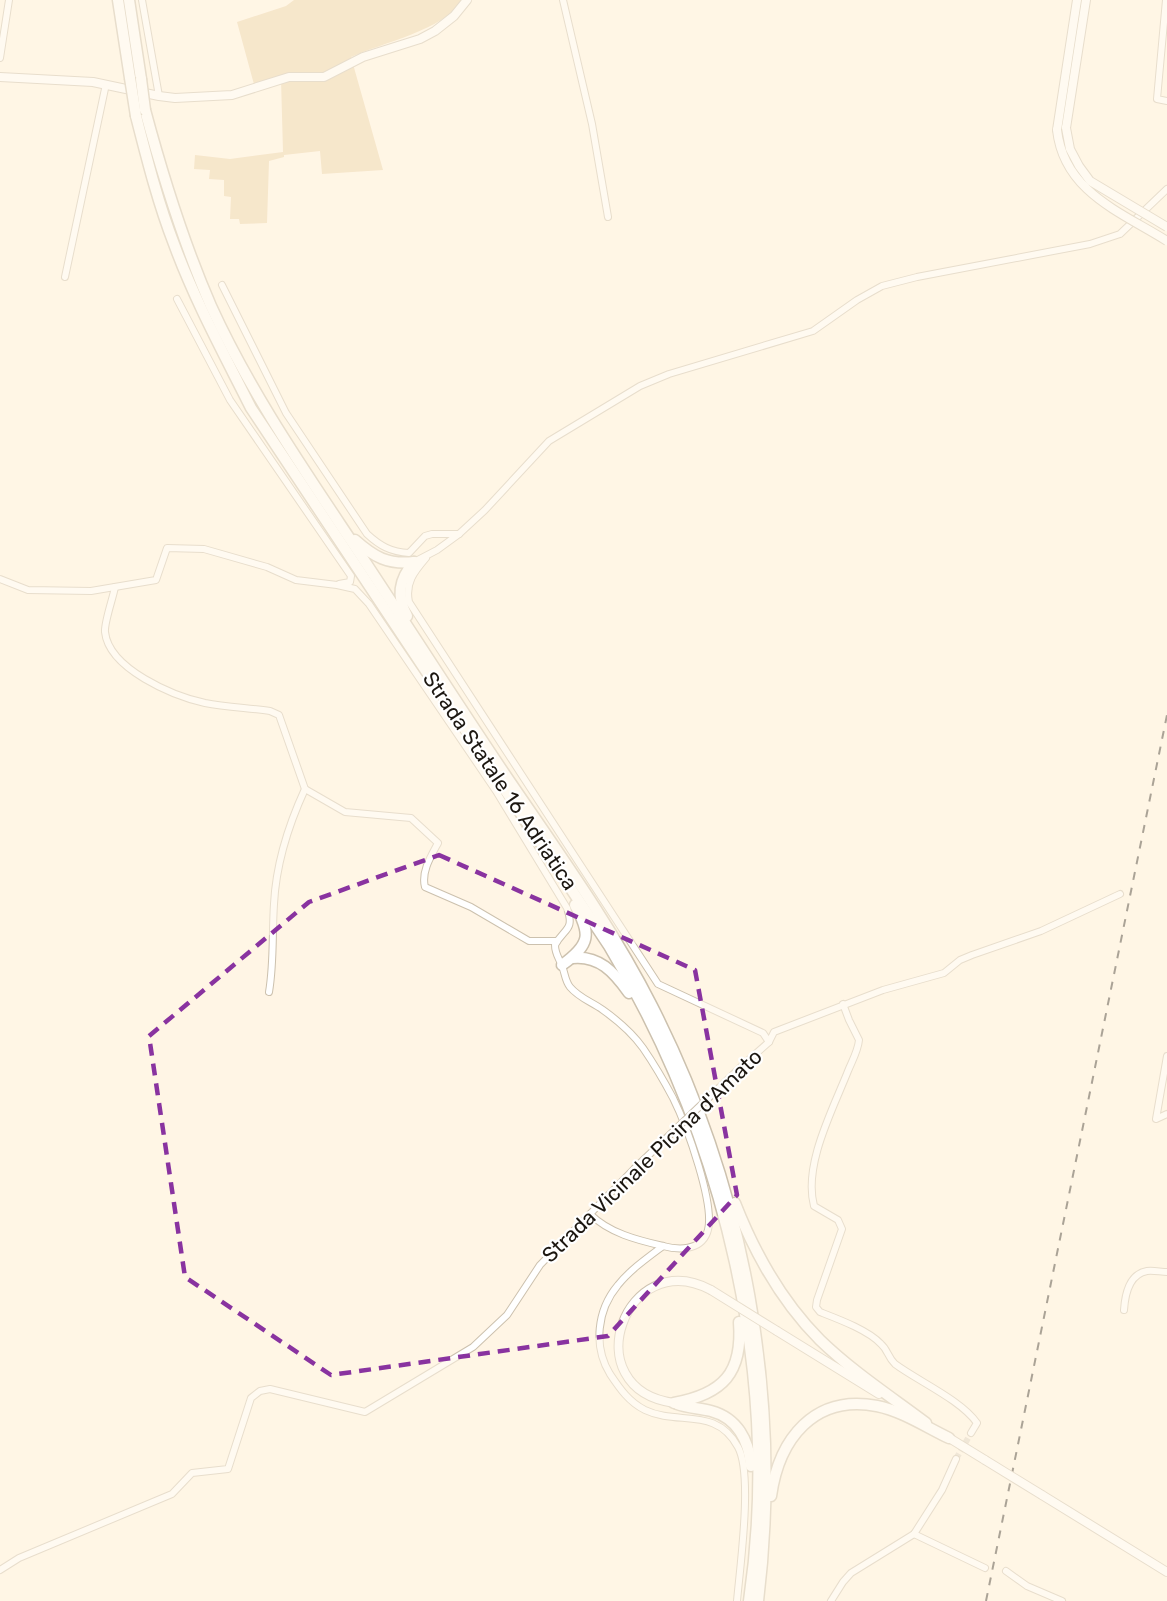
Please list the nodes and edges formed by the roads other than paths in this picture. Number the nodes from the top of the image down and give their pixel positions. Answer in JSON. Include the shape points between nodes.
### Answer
{"nodes":[{"id":1,"x":9,"y":0,"type":"edge"},
{"id":2,"x":118,"y":0,"type":"edge"},
{"id":3,"x":129,"y":0,"type":"edge"},
{"id":4,"x":142,"y":0,"type":"edge"},
{"id":5,"x":467,"y":0,"type":"edge"},
{"id":6,"x":563,"y":0,"type":"edge"},
{"id":7,"x":1077,"y":0,"type":"edge"},
{"id":8,"x":1086,"y":0,"type":"edge"},
{"id":9,"x":1166,"y":0,"type":"edge"},
{"id":10,"x":0,"y":58,"type":"edge"},
{"id":11,"x":0,"y":77,"type":"edge"},
{"id":12,"x":131,"y":81,"type":"junction"},
{"id":13,"x":106,"y":84,"type":"junction"},
{"id":14,"x":159,"y":96,"type":"junction"},
{"id":15,"x":1167,"y":101,"type":"edge"},
{"id":16,"x":140,"y":113,"type":"junction"},
{"id":17,"x":1062,"y":129,"type":"junction"},
{"id":18,"x":1167,"y":189,"type":"edge"},
{"id":19,"x":608,"y":218,"type":"dead end"},
{"id":20,"x":1167,"y":227,"type":"edge"},
{"id":21,"x":1167,"y":240,"type":"edge"},
{"id":22,"x":65,"y":277,"type":"dead end"},
{"id":23,"x":222,"y":285,"type":"dead end"},
{"id":24,"x":177,"y":299,"type":"dead end"},
{"id":25,"x":345,"y":531,"type":"junction"},
{"id":26,"x":459,"y":534,"type":"junction"},
{"id":27,"x":429,"y":554,"type":"junction"},
{"id":28,"x":414,"y":562,"type":"junction"},
{"id":29,"x":0,"y":579,"type":"edge"},
{"id":30,"x":337,"y":585,"type":"junction"},
{"id":31,"x":115,"y":587,"type":"junction"},
{"id":32,"x":414,"y":636,"type":"junction"},
{"id":33,"x":304,"y":789,"type":"junction"},
{"id":34,"x":549,"y":854,"type":"junction"},
{"id":35,"x":1120,"y":894,"type":"dead end"},
{"id":36,"x":557,"y":941,"type":"junction"},
{"id":37,"x":572,"y":958,"type":"junction"},
{"id":38,"x":562,"y":965,"type":"junction"},
{"id":39,"x":269,"y":992,"type":"dead end"},
{"id":40,"x":843,"y":1004,"type":"junction"},
{"id":41,"x":651,"y":1022,"type":"junction"},
{"id":42,"x":769,"y":1042,"type":"junction"},
{"id":43,"x":1167,"y":1056,"type":"edge"},
{"id":44,"x":1167,"y":1114,"type":"edge"},
{"id":45,"x":708,"y":1136,"type":"junction"},
{"id":46,"x":590,"y":1214,"type":"junction"},
{"id":47,"x":729,"y":1241,"type":"junction"},
{"id":48,"x":663,"y":1246,"type":"junction"},
{"id":49,"x":1167,"y":1272,"type":"edge"},
{"id":50,"x":1124,"y":1310,"type":"dead end"},
{"id":51,"x":674,"y":1403,"type":"junction"},
{"id":52,"x":926,"y":1423,"type":"junction"},
{"id":53,"x":971,"y":1433,"type":"dead end"},
{"id":54,"x":949,"y":1438,"type":"junction"},
{"id":55,"x":956,"y":1459,"type":"tunnel mouth"},
{"id":56,"x":914,"y":1534,"type":"junction"},
{"id":57,"x":754,"y":1555,"type":"junction"},
{"id":58,"x":985,"y":1568,"type":"dead end"},
{"id":59,"x":0,"y":1570,"type":"edge"},
{"id":60,"x":1006,"y":1571,"type":"dead end"},
{"id":61,"x":1167,"y":1572,"type":"edge"},
{"id":62,"x":760,"y":1582,"type":"junction"},
{"id":63,"x":737,"y":1601,"type":"edge"},
{"id":64,"x":749,"y":1601,"type":"edge"},
{"id":65,"x":758,"y":1601,"type":"edge"},
{"id":66,"x":831,"y":1601,"type":"edge"},
{"id":67,"x":1062,"y":1601,"type":"edge"}],
"edges":[{"from":1,"to":10,"type":"street"},
{"from":2,"to":12,"type":"highway","name":"Strada Statale 16 Adriatica"},
{"from":3,"to":12,"type":"highway","name":"Strada Statale 16 Adriatica"},
{"from":4,"to":14,"type":"street"},
{"from":5,"to":14,"type":"main road","via":[[435,31],[363,57],[324,77],[289,77],[232,95]]},
{"from":6,"to":19,"type":"street","via":[[592,124]]},
{"from":7,"to":17,"type":"main road"},
{"from":8,"to":17,"type":"main road"},
{"from":9,"to":15,"type":"street","via":[[1157,99]]},
{"from":11,"to":13,"type":"main road"},
{"from":12,"to":13,"type":"main road"},
{"from":12,"to":14,"type":"main road"},
{"from":12,"to":16,"type":"highway","name":"Strada Statale 16 Adriatica","bridge":true},
{"from":13,"to":22,"type":"street"},
{"from":16,"to":25,"type":"highway","name":"Strada Statale 16 Adriatica","via":[[212,308],[270,416]]},
{"from":16,"to":34,"type":"highway","name":"Strada Statale 16 Adriatica","via":[[153,183],[174,245],[251,408]]},
{"from":17,"to":20,"type":"main road","bridge":true,"via":[[1090,181]]},
{"from":17,"to":21,"type":"main road","bridge":true,"via":[[1062,150],[1080,184],[1093,196]]},
{"from":18,"to":26,"type":"street","via":[[1120,234],[1090,244],[882,286],[813,331],[647,383],[549,441]]},
{"from":23,"to":26,"type":"street","via":[[286,414],[367,534],[381,546],[409,552],[425,536]]},
{"from":24,"to":30,"type":"street","via":[[230,400],[351,576],[350,582]]},
{"from":25,"to":28,"type":"highway","via":[[386,561]]},
{"from":25,"to":32,"type":"highway","name":"Strada Statale 16 Adriatica"},
{"from":26,"to":27,"type":"street"},
{"from":27,"to":28,"type":"street"},
{"from":27,"to":42,"type":"street","via":[[410,579],[409,602],[658,984],[763,1033]]},
{"from":28,"to":32,"type":"highway","via":[[399,590]]},
{"from":29,"to":31,"type":"street","via":[[28,590],[92,591]]},
{"from":30,"to":31,"type":"street","via":[[296,580],[267,567],[204,549],[167,548],[156,580]]},
{"from":30,"to":36,"type":"street","via":[[355,589],[369,604],[496,791],[567,908],[570,927]]},
{"from":31,"to":33,"type":"street","via":[[104,630],[108,646],[129,669],[154,684],[206,703],[279,715]]},
{"from":32,"to":45,"type":"highway","name":"Strada Statale 16 Adriatica","via":[[627,958],[677,1059]]},
{"from":33,"to":36,"type":"street","via":[[345,812],[411,818],[438,843],[423,879],[425,887],[471,907],[529,940]]},
{"from":33,"to":39,"type":"street","via":[[280,857]]},
{"from":34,"to":37,"type":"highway","via":[[586,927],[586,939]]},
{"from":34,"to":41,"type":"highway","name":"Strada Statale 16 Adriatica","via":[[609,946]]},
{"from":35,"to":40,"type":"street","name":"Strada Vicinale Picina d'Amato","via":[[1041,931],[960,960],[944,972]]},
{"from":36,"to":38,"type":"street","via":[[556,958]]},
{"from":37,"to":38,"type":"highway"},
{"from":37,"to":41,"type":"highway","via":[[592,958],[601,963],[619,979]]},
{"from":38,"to":48,"type":"street","via":[[568,984],[644,1049],[674,1101],[692,1150],[707,1195],[706,1236],[689,1248]]},
{"from":40,"to":42,"type":"street","name":"Strada Vicinale Picina d'Amato","via":[[774,1032]]},
{"from":40,"to":53,"type":"street","via":[[859,1040],[815,1160],[814,1206],[838,1220],[842,1229],[816,1307],[876,1339],[895,1364],[971,1416],[977,1423]]},
{"from":41,"to":47,"type":"highway","name":"Strada Statale 16 Adriatica","via":[[693,1121]]},
{"from":42,"to":46,"type":"street","name":"Strada Vicinale Picina d'Amato","bridge":true},
{"from":43,"to":44,"type":"street","via":[[1156,1119]]},
{"from":45,"to":52,"type":"highway","via":[[755,1250],[791,1307],[830,1349]]},
{"from":45,"to":62,"type":"highway","name":"Strada Statale 16 Adriatica","via":[[741,1251],[755,1328],[766,1482]]},
{"from":46,"to":48,"type":"street","via":[[616,1232]]},
{"from":46,"to":59,"type":"street","name":"Strada Vicinale Picina d'Amato","via":[[540,1265],[507,1316],[473,1347],[365,1412],[270,1389],[260,1391],[251,1398],[228,1469],[192,1473],[171,1494],[19,1558]]},
{"from":47,"to":51,"type":"highway","via":[[740,1328],[736,1360],[728,1376],[713,1391],[694,1400]]},
{"from":47,"to":57,"type":"highway","name":"Strada Statale 16 Adriatica","via":[[754,1389]]},
{"from":48,"to":63,"type":"street","via":[[617,1286],[604,1308],[599,1342],[608,1370],[632,1403],[656,1414],[707,1420],[727,1432],[739,1448],[744,1481]]},
{"from":49,"to":50,"type":"street","via":[[1146,1271],[1134,1279],[1125,1293]]},
{"from":51,"to":52,"type":"main road","bridge":true,"via":[[646,1394],[627,1375],[619,1350],[619,1333],[636,1300],[658,1286],[685,1282],[711,1290]]},
{"from":51,"to":57,"type":"highway","via":[[720,1414],[744,1437],[751,1462]]},
{"from":52,"to":54,"type":"main road"},
{"from":54,"to":61,"type":"main road","bridge":true},
{"from":54,"to":62,"type":"highway","via":[[892,1411],[868,1405],[832,1409],[808,1421],[788,1442],[777,1467]]},
{"from":55,"to":56,"type":"street"},
{"from":56,"to":58,"type":"street"},
{"from":56,"to":66,"type":"street","via":[[852,1573]]},
{"from":57,"to":64,"type":"highway","name":"Strada Statale 16 Adriatica"},
{"from":60,"to":67,"type":"street"},
{"from":62,"to":65,"type":"highway","name":"Strada Statale 16 Adriatica"}]}
